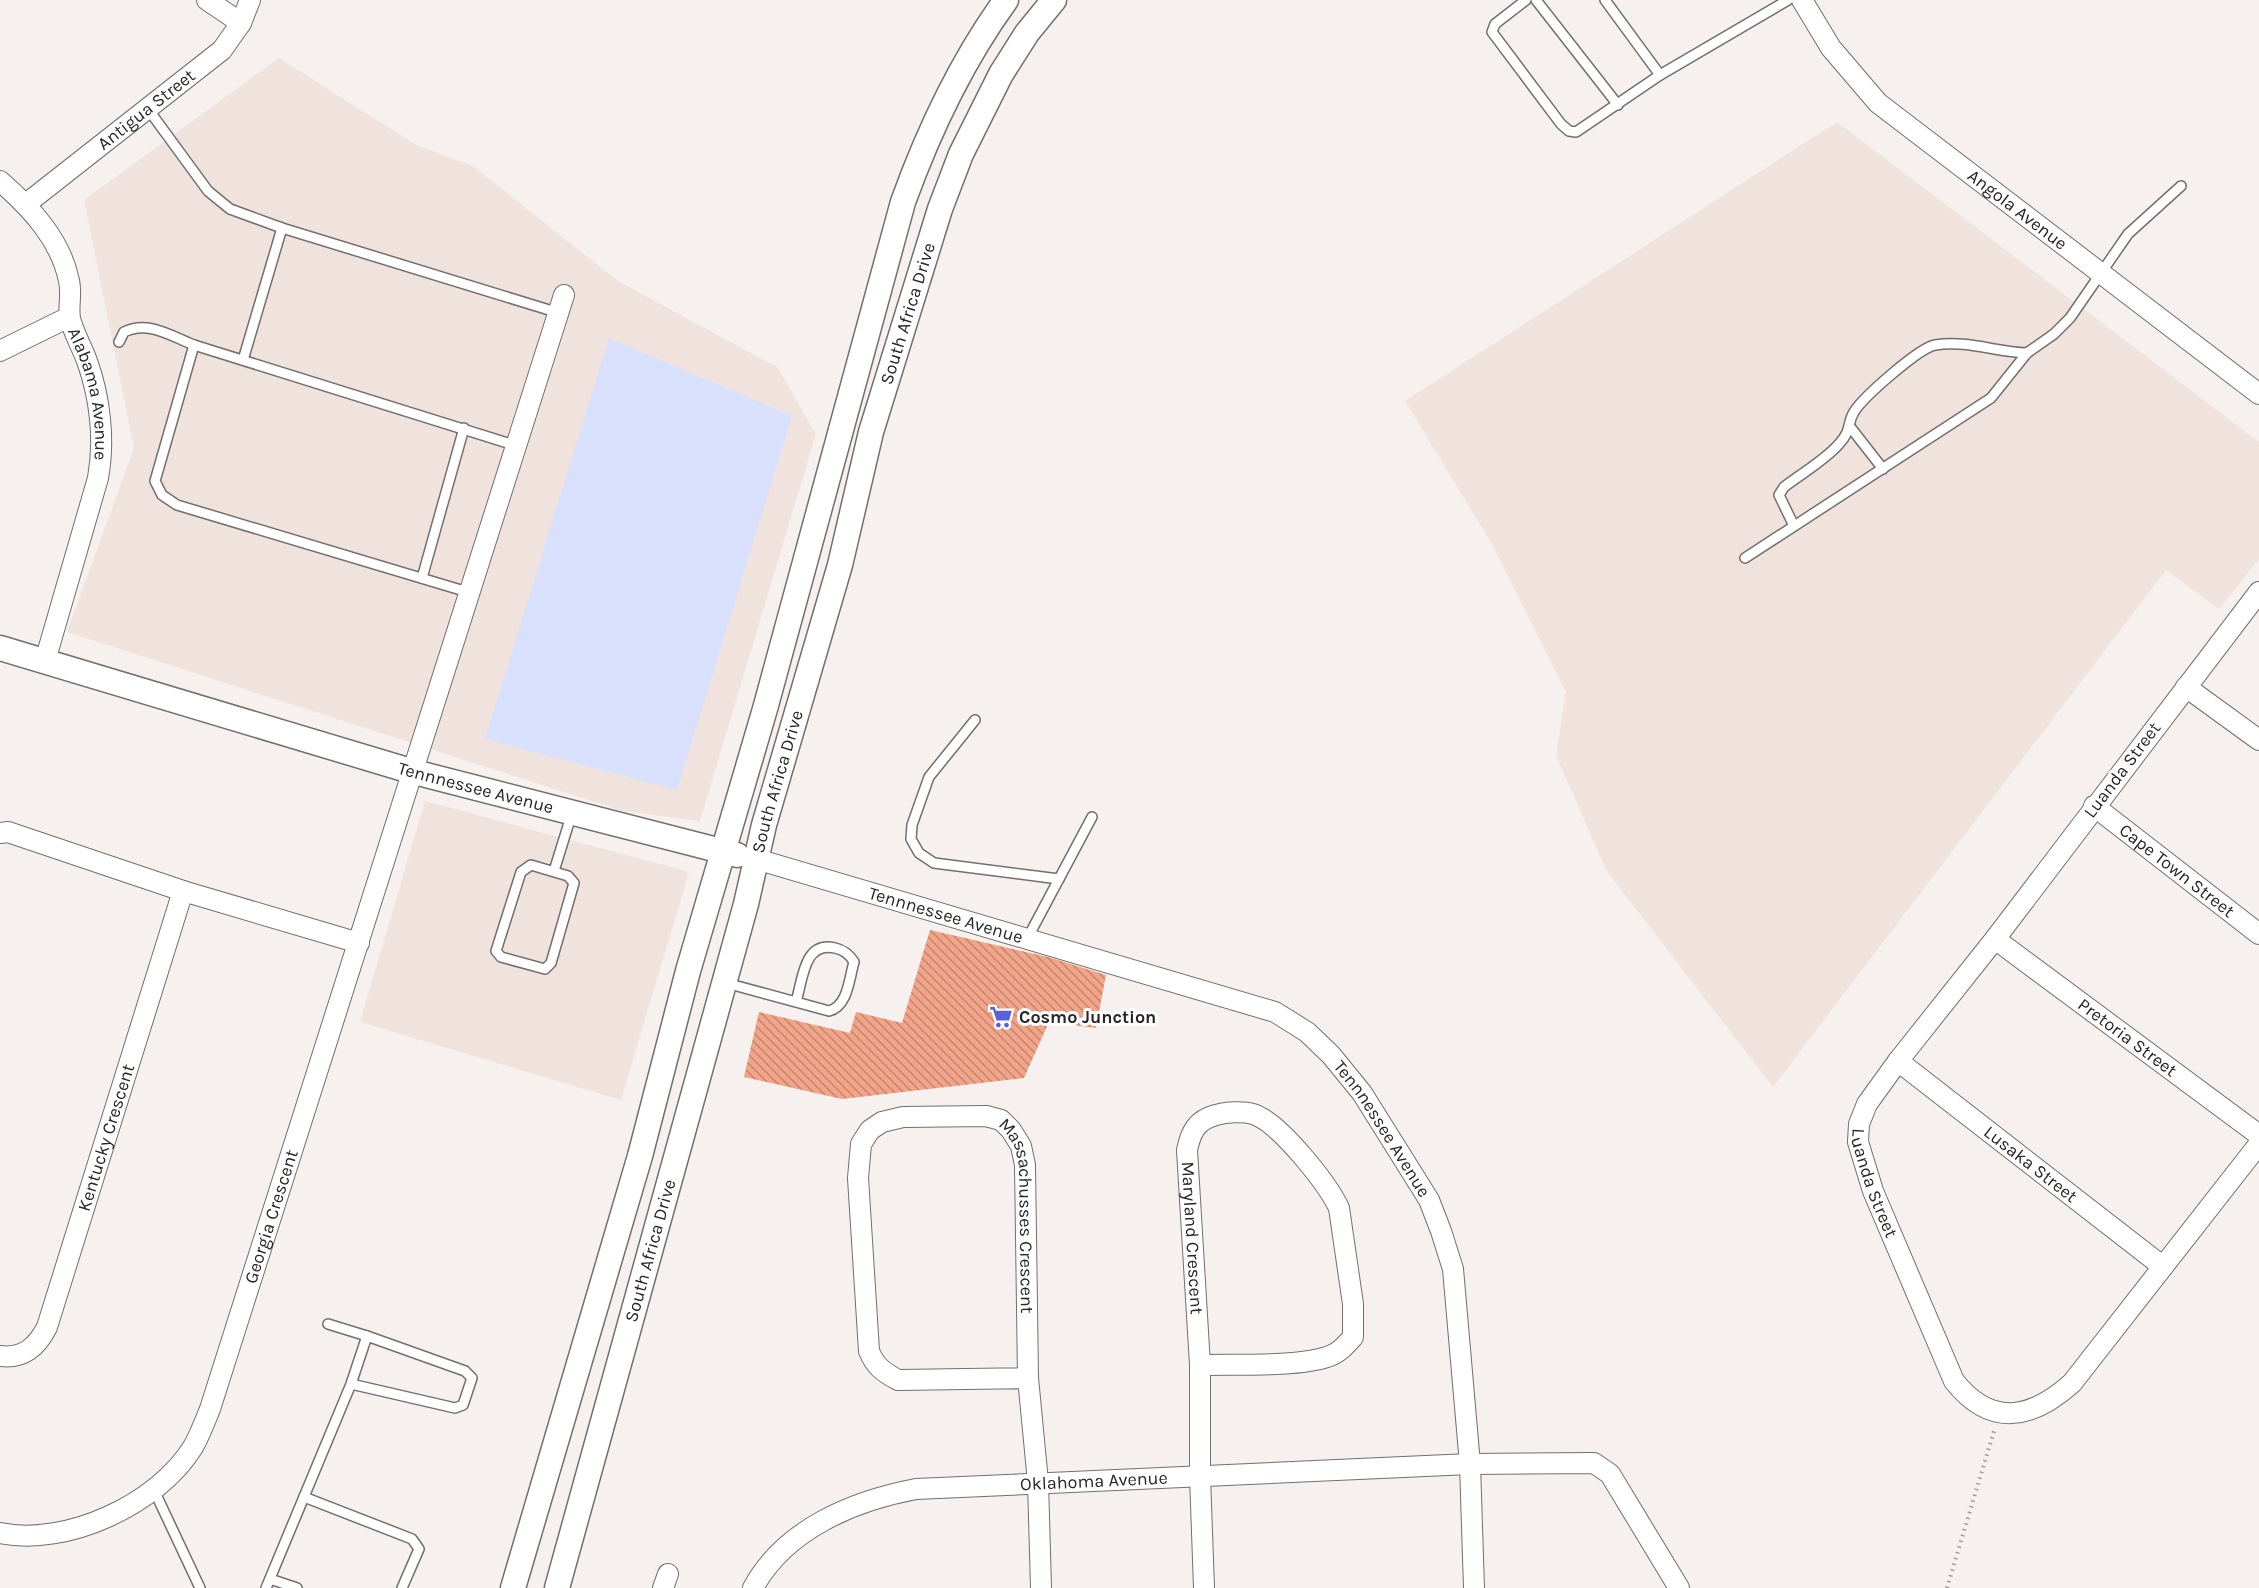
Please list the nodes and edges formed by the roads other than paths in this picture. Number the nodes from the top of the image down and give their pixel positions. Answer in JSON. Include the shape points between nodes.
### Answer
{"nodes":[{"id":1,"x":207,"y":0,"type":"edge"},
{"id":2,"x":250,"y":0,"type":"edge"},
{"id":3,"x":1005,"y":0,"type":"edge"},
{"id":4,"x":1054,"y":0,"type":"edge"},
{"id":5,"x":1526,"y":0,"type":"edge"},
{"id":6,"x":1536,"y":0,"type":"edge"},
{"id":7,"x":1605,"y":0,"type":"edge"},
{"id":8,"x":1788,"y":0,"type":"edge"},
{"id":9,"x":1802,"y":0,"type":"edge"},
{"id":10,"x":241,"y":23,"type":"junction"},
{"id":11,"x":1660,"y":75,"type":"junction"},
{"id":12,"x":1618,"y":105,"type":"junction"},
{"id":13,"x":148,"y":109,"type":"junction"},
{"id":14,"x":0,"y":181,"type":"edge"},
{"id":15,"x":2181,"y":186,"type":"dead end"},
{"id":16,"x":26,"y":204,"type":"junction"},
{"id":17,"x":282,"y":228,"type":"junction"},
{"id":18,"x":2100,"y":274,"type":"junction"},
{"id":19,"x":561,"y":304,"type":"joint"},
{"id":20,"x":69,"y":317,"type":"junction"},
{"id":21,"x":119,"y":342,"type":"dead end"},
{"id":22,"x":194,"y":345,"type":"junction"},
{"id":23,"x":0,"y":351,"type":"edge"},
{"id":24,"x":2027,"y":353,"type":"junction"},
{"id":25,"x":243,"y":360,"type":"junction"},
{"id":26,"x":2259,"y":394,"type":"edge"},
{"id":27,"x":464,"y":428,"type":"junction"},
{"id":28,"x":1851,"y":428,"type":"junction"},
{"id":29,"x":517,"y":446,"type":"junction"},
{"id":30,"x":1882,"y":469,"type":"junction"},
{"id":31,"x":1794,"y":526,"type":"junction"},
{"id":32,"x":1744,"y":558,"type":"dead end"},
{"id":33,"x":422,"y":578,"type":"junction"},
{"id":34,"x":471,"y":593,"type":"junction"},
{"id":35,"x":2256,"y":602,"type":"edge"},
{"id":36,"x":0,"y":648,"type":"edge"},
{"id":37,"x":45,"y":661,"type":"junction"},
{"id":38,"x":2186,"y":687,"type":"junction"},
{"id":39,"x":975,"y":720,"type":"dead end"},
{"id":40,"x":2259,"y":740,"type":"edge"},
{"id":41,"x":414,"y":772,"type":"junction"},
{"id":42,"x":2094,"y":806,"type":"junction"},
{"id":43,"x":572,"y":812,"type":"junction"},
{"id":44,"x":1092,"y":817,"type":"dead end"},
{"id":45,"x":0,"y":833,"type":"edge"},
{"id":46,"x":724,"y":851,"type":"junction"},
{"id":47,"x":756,"y":859,"type":"junction"},
{"id":48,"x":554,"y":871,"type":"junction"},
{"id":49,"x":1059,"y":879,"type":"junction"},
{"id":50,"x":183,"y":891,"type":"junction"},
{"id":51,"x":2259,"y":934,"type":"edge"},
{"id":52,"x":1027,"y":939,"type":"junction"},
{"id":53,"x":1995,"y":939,"type":"junction"},
{"id":54,"x":359,"y":943,"type":"junction"},
{"id":55,"x":725,"y":982,"type":"junction"},
{"id":56,"x":796,"y":1002,"type":"junction"},
{"id":57,"x":1898,"y":1061,"type":"junction"},
{"id":58,"x":2259,"y":1135,"type":"edge"},
{"id":59,"x":2259,"y":1144,"type":"edge"},
{"id":60,"x":2162,"y":1266,"type":"junction"},
{"id":61,"x":328,"y":1324,"type":"dead end"},
{"id":62,"x":367,"y":1336,"type":"junction"},
{"id":63,"x":0,"y":1356,"type":"edge"},
{"id":64,"x":1200,"y":1365,"type":"junction"},
{"id":65,"x":1028,"y":1378,"type":"junction"},
{"id":66,"x":351,"y":1384,"type":"junction"},
{"id":67,"x":1470,"y":1464,"type":"junction"},
{"id":68,"x":1200,"y":1476,"type":"junction"},
{"id":69,"x":1038,"y":1482,"type":"junction"},
{"id":70,"x":153,"y":1488,"type":"junction"},
{"id":71,"x":304,"y":1497,"type":"junction"},
{"id":72,"x":0,"y":1533,"type":"edge"},
{"id":73,"x":268,"y":1583,"type":"edge"},
{"id":74,"x":200,"y":1588,"type":"edge"},
{"id":75,"x":297,"y":1588,"type":"edge"},
{"id":76,"x":402,"y":1588,"type":"edge"},
{"id":77,"x":513,"y":1588,"type":"edge"},
{"id":78,"x":557,"y":1588,"type":"edge"},
{"id":79,"x":753,"y":1588,"type":"edge"},
{"id":80,"x":1041,"y":1588,"type":"edge"},
{"id":81,"x":1204,"y":1588,"type":"edge"},
{"id":82,"x":1474,"y":1588,"type":"edge"},
{"id":83,"x":1679,"y":1588,"type":"edge"}],
"edges":[{"from":1,"to":10,"type":"street"},
{"from":2,"to":10,"type":"street","name":"Antigua Street"},
{"from":3,"to":46,"type":"street","name":"South Africa Drive","via":[[978,39],[942,106],[903,202]]},
{"from":4,"to":47,"type":"street","name":"South Africa Drive","via":[[1001,74],[961,154],[940,209],[871,432],[840,565]]},
{"from":5,"to":12,"type":"lane","via":[[1496,24],[1492,32],[1561,124],[1569,131],[1583,130]]},
{"from":6,"to":12,"type":"lane"},
{"from":7,"to":11,"type":"lane"},
{"from":8,"to":11,"type":"lane"},
{"from":9,"to":18,"type":"street","name":"Angola Avenue","via":[[1831,48],[1878,103]]},
{"from":10,"to":13,"type":"street","name":"Antigua Street","via":[[222,50]]},
{"from":11,"to":12,"type":"lane"},
{"from":13,"to":16,"type":"street","name":"Antigua Street"},
{"from":13,"to":17,"type":"lane","via":[[217,201]]},
{"from":14,"to":16,"type":"street","name":"Alabama Avenue"},
{"from":15,"to":18,"type":"lane","via":[[2128,234]]},
{"from":16,"to":20,"type":"street","name":"Alabama Avenue","via":[[58,247],[70,282]]},
{"from":17,"to":19,"type":"lane"},
{"from":17,"to":25,"type":"lane"},
{"from":18,"to":24,"type":"lane","via":[[2070,318]]},
{"from":18,"to":26,"type":"street","name":"Angola Avenue"},
{"from":19,"to":29,"type":"street","name":"Georgia Crescent"},
{"from":20,"to":23,"type":"street"},
{"from":20,"to":37,"type":"street","name":"Alabama Avenue","via":[[88,363],[96,397],[101,453],[98,478]]},
{"from":21,"to":22,"type":"lane","via":[[124,332],[147,326]]},
{"from":22,"to":25,"type":"lane"},
{"from":22,"to":33,"type":"lane","via":[[155,481],[162,495],[177,505]]},
{"from":24,"to":28,"type":"lane","via":[[1959,342],[1932,346],[1868,395],[1853,413]]},
{"from":24,"to":30,"type":"lane","via":[[1991,398]]},
{"from":25,"to":27,"type":"lane"},
{"from":27,"to":29,"type":"lane"},
{"from":27,"to":33,"type":"lane"},
{"from":28,"to":30,"type":"lane"},
{"from":28,"to":31,"type":"lane","via":[[1839,445],[1779,495]]},
{"from":29,"to":34,"type":"street","name":"Georgia Crescent"},
{"from":30,"to":31,"type":"lane"},
{"from":31,"to":32,"type":"lane"},
{"from":33,"to":34,"type":"lane"},
{"from":34,"to":41,"type":"street","name":"Georgia Crescent"},
{"from":35,"to":38,"type":"street","name":"Luanda Street"},
{"from":36,"to":37,"type":"street","name":"Tennnessee Avenue"},
{"from":37,"to":41,"type":"street","name":"Tennnessee Avenue"},
{"from":38,"to":40,"type":"street"},
{"from":38,"to":42,"type":"street","name":"Luanda Street"},
{"from":39,"to":49,"type":"lane","via":[[929,777],[910,839],[919,853],[934,863]]},
{"from":41,"to":43,"type":"street","name":"Tennnessee Avenue"},
{"from":41,"to":54,"type":"street","name":"Georgia Crescent"},
{"from":42,"to":51,"type":"street","name":"Cape Town Street"},
{"from":42,"to":53,"type":"street","name":"Luanda Street"},
{"from":43,"to":46,"type":"street","name":"Tennnessee Avenue"},
{"from":43,"to":48,"type":"lane"},
{"from":44,"to":49,"type":"lane"},
{"from":45,"to":50,"type":"street","via":[[8,832]]},
{"from":46,"to":47,"type":"street","name":"Tennnessee Avenue"},
{"from":46,"to":77,"type":"street","name":"South Africa Drive","via":[[598,1305]]},
{"from":47,"to":52,"type":"street","name":"Tennnessee Avenue"},
{"from":47,"to":55,"type":"street","name":"South Africa Drive"},
{"from":48,"to":48,"type":"lane","via":[[572,878],[574,887],[549,967],[543,969],[500,957],[496,949],[521,872],[531,865]]},
{"from":49,"to":52,"type":"lane"},
{"from":50,"to":54,"type":"street"},
{"from":50,"to":63,"type":"street","name":"Kentucky Crescent","via":[[47,1326],[30,1350],[11,1357]]},
{"from":52,"to":67,"type":"street","name":"Tennnessee Avenue","via":[[1275,1012],[1307,1032],[1331,1055],[1362,1093],[1429,1200],[1441,1231],[1453,1269]]},
{"from":53,"to":57,"type":"street","name":"Luanda Street"},
{"from":53,"to":58,"type":"street","name":"Pretoria Street"},
{"from":54,"to":70,"type":"street","name":"Georgia Crescent","via":[[210,1409],[192,1448]]},
{"from":55,"to":56,"type":"lane"},
{"from":55,"to":78,"type":"street","name":"South Africa Drive"},
{"from":56,"to":56,"type":"lane","via":[[829,1011],[837,1009],[854,962],[850,955],[823,945],[815,949]]},
{"from":57,"to":60,"type":"street","name":"Lusaka Street"},
{"from":57,"to":60,"type":"street","name":"Luanda Street","via":[[1867,1104],[1859,1124],[1858,1142],[1954,1381],[1973,1400],[1999,1413],[2037,1409],[2067,1388]]},
{"from":59,"to":60,"type":"street"},
{"from":61,"to":62,"type":"lane"},
{"from":62,"to":66,"type":"lane"},
{"from":62,"to":66,"type":"lane","via":[[472,1378],[463,1405],[455,1408]]},
{"from":64,"to":64,"type":"street","name":"Maryland Crescent","via":[[1309,1361],[1328,1357],[1353,1338],[1353,1304],[1339,1208],[1302,1154],[1254,1114],[1223,1113],[1202,1119],[1190,1135],[1187,1150]]},
{"from":64,"to":68,"type":"street","name":"Maryland Crescent"},
{"from":65,"to":65,"type":"street","name":"Massachusses Crescent","via":[[898,1380],[874,1362],[869,1351],[858,1178],[861,1144],[870,1130],[882,1122],[903,1117],[986,1116],[1001,1120],[1021,1146],[1025,1165]]},
{"from":65,"to":69,"type":"street","name":"Massachusses Crescent"},
{"from":66,"to":71,"type":"lane"},
{"from":67,"to":68,"type":"street","name":"Oklahoma Avenue"},
{"from":67,"to":82,"type":"street","name":"Tennnessee Avenue"},
{"from":67,"to":83,"type":"street","name":"Oklahoma Avenue","via":[[1594,1463],[1610,1474]]},
{"from":68,"to":69,"type":"street","name":"Oklahoma Avenue"},
{"from":68,"to":81,"type":"street","name":"Maryland Crescent"},
{"from":69,"to":79,"type":"street","name":"Oklahoma Avenue","via":[[916,1489],[865,1502],[830,1516],[787,1546],[766,1566]]},
{"from":69,"to":80,"type":"street","name":"Massachusses Crescent"},
{"from":70,"to":72,"type":"street","name":"Georgia Crescent","via":[[118,1513],[97,1522],[53,1532]]},
{"from":70,"to":74,"type":"lane"},
{"from":71,"to":73,"type":"lane"},
{"from":71,"to":76,"type":"lane","via":[[412,1539],[419,1549]]},
{"from":73,"to":75,"type":"lane"}]}
